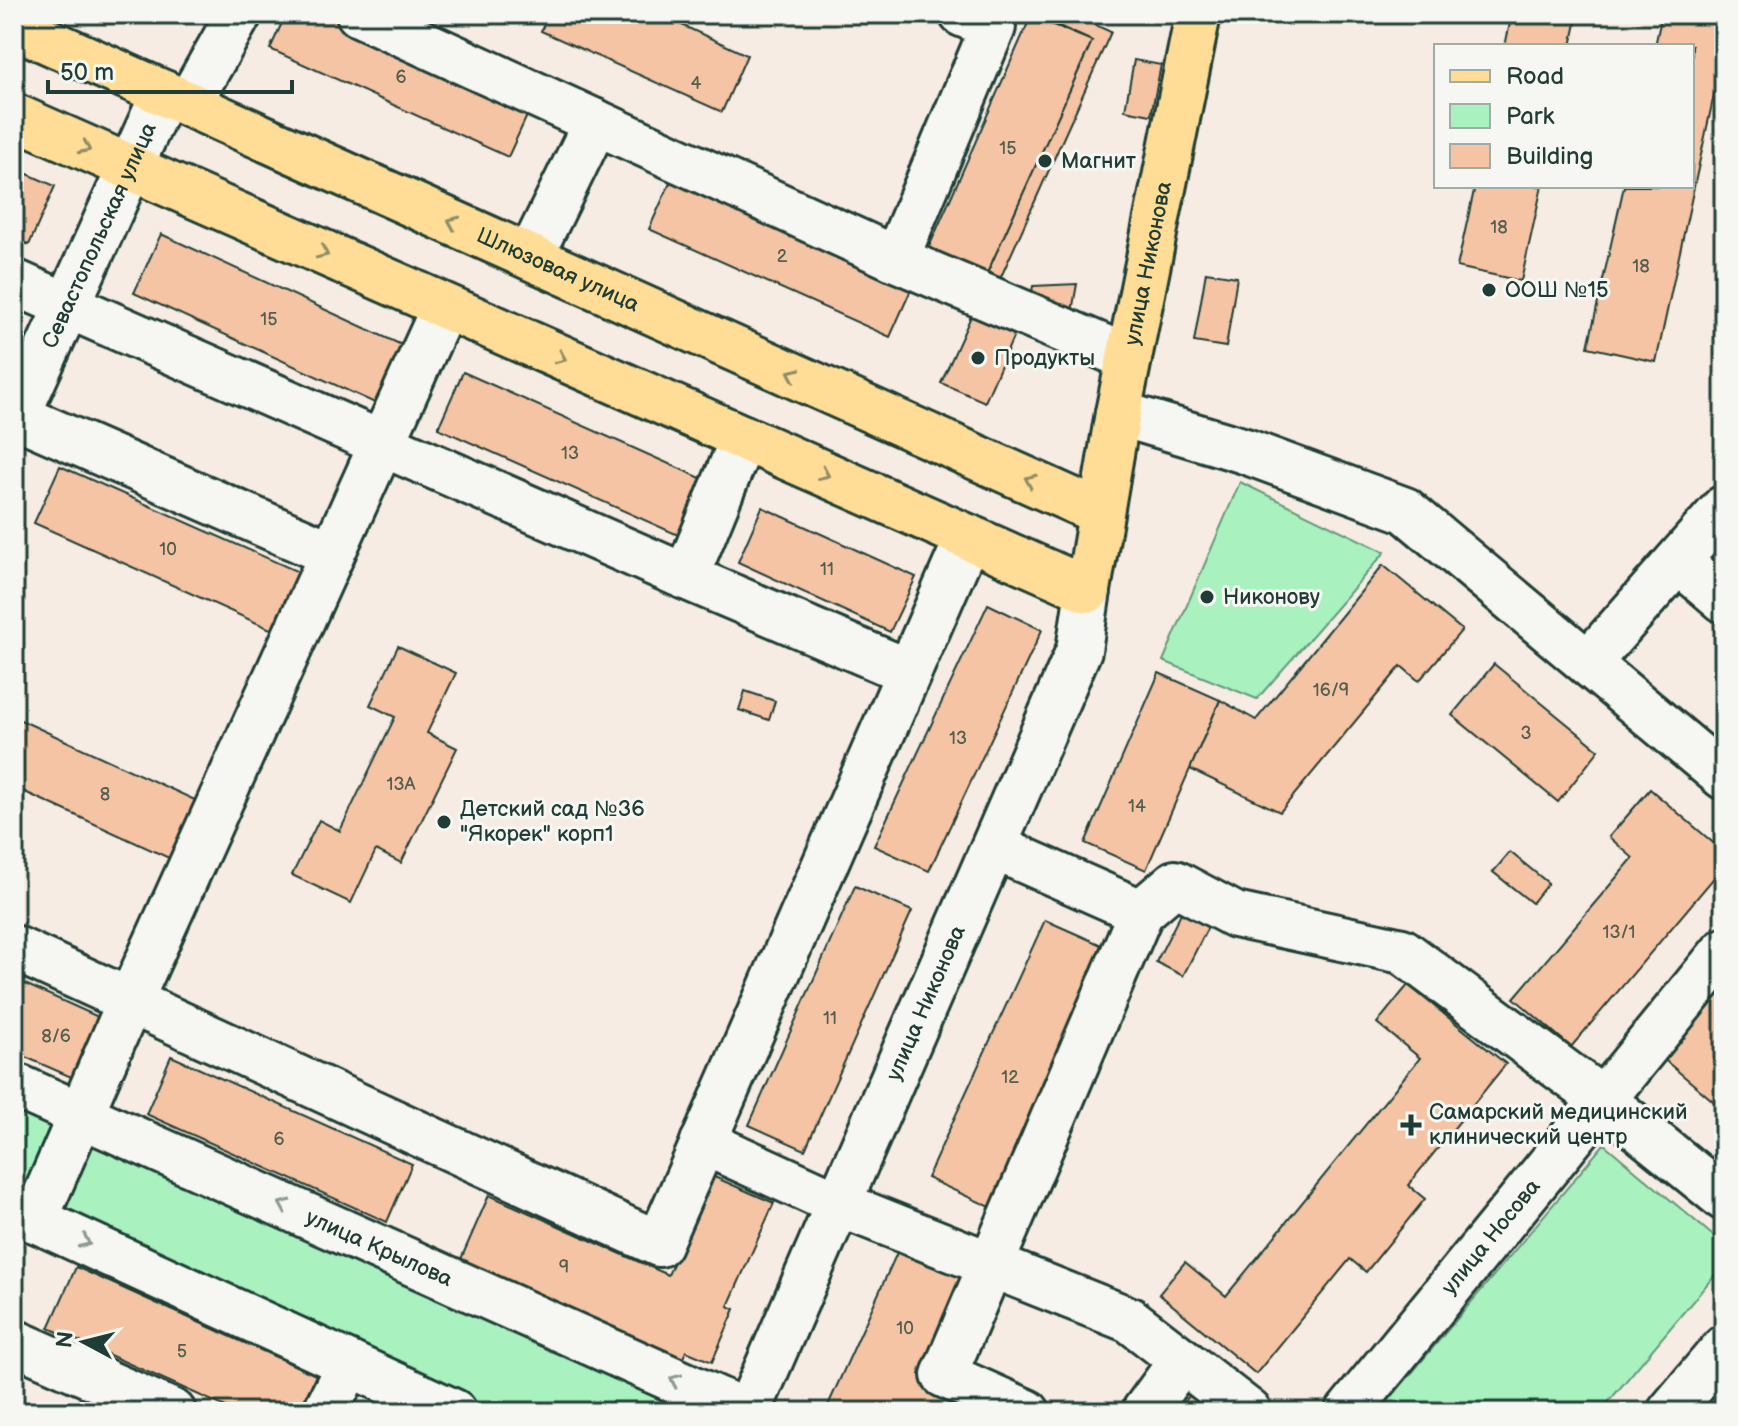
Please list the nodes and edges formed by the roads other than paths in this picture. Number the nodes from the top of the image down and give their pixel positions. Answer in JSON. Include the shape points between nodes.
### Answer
{"nodes":[{"id":1,"x":239,"y":14,"type":"edge"},
{"id":2,"x":359,"y":14,"type":"edge"},
{"id":3,"x":1198,"y":14,"type":"edge"},
{"id":4,"x":992,"y":18,"type":"edge"},
{"id":5,"x":14,"y":26,"type":"edge"},
{"id":6,"x":176,"y":98,"type":"junction"},
{"id":7,"x":14,"y":116,"type":"edge"},
{"id":8,"x":596,"y":122,"type":"junction"},
{"id":9,"x":128,"y":168,"type":"junction"},
{"id":10,"x":530,"y":257,"type":"junction"},
{"id":11,"x":896,"y":259,"type":"junction"},
{"id":12,"x":14,"y":282,"type":"edge"},
{"id":13,"x":66,"y":306,"type":"junction"},
{"id":14,"x":444,"y":307,"type":"junction"},
{"id":15,"x":1129,"y":358,"type":"junction"},
{"id":16,"x":1118,"y":413,"type":"junction"},
{"id":17,"x":16,"y":420,"type":"edge"},
{"id":18,"x":743,"y":438,"type":"junction"},
{"id":19,"x":382,"y":443,"type":"junction"},
{"id":20,"x":1724,"y":508,"type":"edge"},
{"id":21,"x":1101,"y":513,"type":"junction"},
{"id":22,"x":968,"y":537,"type":"junction"},
{"id":23,"x":332,"y":554,"type":"junction"},
{"id":24,"x":1678,"y":561,"type":"junction"},
{"id":25,"x":686,"y":577,"type":"junction"},
{"id":26,"x":1088,"y":590,"type":"junction"},
{"id":27,"x":1724,"y":600,"type":"edge"},
{"id":28,"x":1588,"y":663,"type":"junction"},
{"id":29,"x":909,"y":672,"type":"junction"},
{"id":30,"x":1724,"y":777,"type":"edge"},
{"id":31,"x":994,"y":847,"type":"junction"},
{"id":32,"x":1141,"y":912,"type":"junction"},
{"id":33,"x":14,"y":948,"type":"edge"},
{"id":34,"x":1724,"y":951,"type":"edge"},
{"id":35,"x":130,"y":1001,"type":"junction"},
{"id":36,"x":14,"y":1085,"type":"edge"},
{"id":37,"x":1604,"y":1101,"type":"junction"},
{"id":38,"x":81,"y":1115,"type":"junction"},
{"id":39,"x":703,"y":1142,"type":"junction"},
{"id":40,"x":1724,"y":1198,"type":"edge"},
{"id":41,"x":839,"y":1204,"type":"junction"},
{"id":42,"x":25,"y":1215,"type":"edge"},
{"id":43,"x":992,"y":1265,"type":"junction"},
{"id":44,"x":14,"y":1342,"type":"edge"},
{"id":45,"x":1724,"y":1348,"type":"edge"},
{"id":46,"x":1182,"y":1360,"type":"junction"},
{"id":47,"x":349,"y":1364,"type":"junction"},
{"id":48,"x":173,"y":1412,"type":"edge"},
{"id":49,"x":325,"y":1412,"type":"edge"},
{"id":50,"x":454,"y":1412,"type":"edge"},
{"id":51,"x":747,"y":1412,"type":"edge"},
{"id":52,"x":1027,"y":1412,"type":"edge"},
{"id":53,"x":1144,"y":1412,"type":"edge"},
{"id":54,"x":1249,"y":1412,"type":"edge"},
{"id":55,"x":1348,"y":1412,"type":"edge"},
{"id":56,"x":1670,"y":1412,"type":"edge"}],
"edges":[{"from":1,"to":6,"type":"street","name":"Севастопольская улица"},
{"from":2,"to":8,"type":"street"},
{"from":3,"to":15,"type":"main road","name":"улица Никонова"},
{"from":4,"to":11,"type":"street"},
{"from":5,"to":6,"type":"main road","name":"Шлюзовая улица"},
{"from":6,"to":9,"type":"street","name":"Севастопольская улица"},
{"from":10,"to":6,"type":"main road","name":"Шлюзовая улица","one_way":true},
{"from":7,"to":9,"type":"main road","one_way":true},
{"from":8,"to":10,"type":"street"},
{"from":8,"to":11,"type":"street"},
{"from":9,"to":13,"type":"street","name":"Севастопольская улица"},
{"from":9,"to":14,"type":"main road","one_way":true},
{"from":21,"to":10,"type":"main road","name":"Шлюзовая улица","one_way":true},
{"from":11,"to":15,"type":"street"},
{"from":12,"to":13,"type":"street"},
{"from":13,"to":17,"type":"street","name":"Севастопольская улица"},
{"from":13,"to":19,"type":"street"},
{"from":14,"to":18,"type":"main road","one_way":true},
{"from":14,"to":19,"type":"street"},
{"from":15,"to":16,"type":"main road","name":"улица Никонова"},
{"from":16,"to":21,"type":"main road","name":"улица Никонова"},
{"from":16,"to":28,"type":"street","via":[[1245,451],[1405,510]]},
{"from":17,"to":23,"type":"street"},
{"from":18,"to":22,"type":"main road","one_way":true},
{"from":18,"to":25,"type":"street"},
{"from":19,"to":23,"type":"street"},
{"from":19,"to":25,"type":"street"},
{"from":20,"to":24,"type":"street"},
{"from":21,"to":26,"type":"main road","name":"улица Никонова"},
{"from":22,"to":26,"type":"main road"},
{"from":22,"to":29,"type":"street"},
{"from":23,"to":35,"type":"street"},
{"from":24,"to":27,"type":"street"},
{"from":24,"to":28,"type":"street"},
{"from":25,"to":29,"type":"street"},
{"from":26,"to":31,"type":"street","name":"улица Никонова","via":[[1079,650]]},
{"from":28,"to":30,"type":"street"},
{"from":29,"to":39,"type":"street"},
{"from":31,"to":32,"type":"street"},
{"from":31,"to":41,"type":"street","name":"улица Никонова"},
{"from":32,"to":37,"type":"street","via":[[1175,883],[1235,915],[1402,951]]},
{"from":32,"to":43,"type":"street"},
{"from":33,"to":35,"type":"street"},
{"from":34,"to":37,"type":"street","name":"улица Носова"},
{"from":35,"to":38,"type":"street"},
{"from":35,"to":39,"type":"street","via":[[659,1244]]},
{"from":36,"to":38,"type":"street","name":"улица Крылова"},
{"from":37,"to":40,"type":"street"},
{"from":37,"to":55,"type":"street","name":"улица Носова"},
{"from":38,"to":42,"type":"street"},
{"from":51,"to":38,"type":"street","name":"улица Крылова","one_way":true},
{"from":39,"to":41,"type":"street"},
{"from":41,"to":43,"type":"street"},
{"from":41,"to":51,"type":"street","name":"улица Никонова"},
{"from":42,"to":47,"type":"street","one_way":true},
{"from":43,"to":46,"type":"street","via":[[1130,1320]]},
{"from":43,"to":52,"type":"street","via":[[944,1375]]},
{"from":44,"to":48,"type":"street"},
{"from":45,"to":56,"type":"street"},
{"from":46,"to":53,"type":"street"},
{"from":46,"to":54,"type":"street"},
{"from":47,"to":49,"type":"street"},
{"from":47,"to":50,"type":"street"}]}
